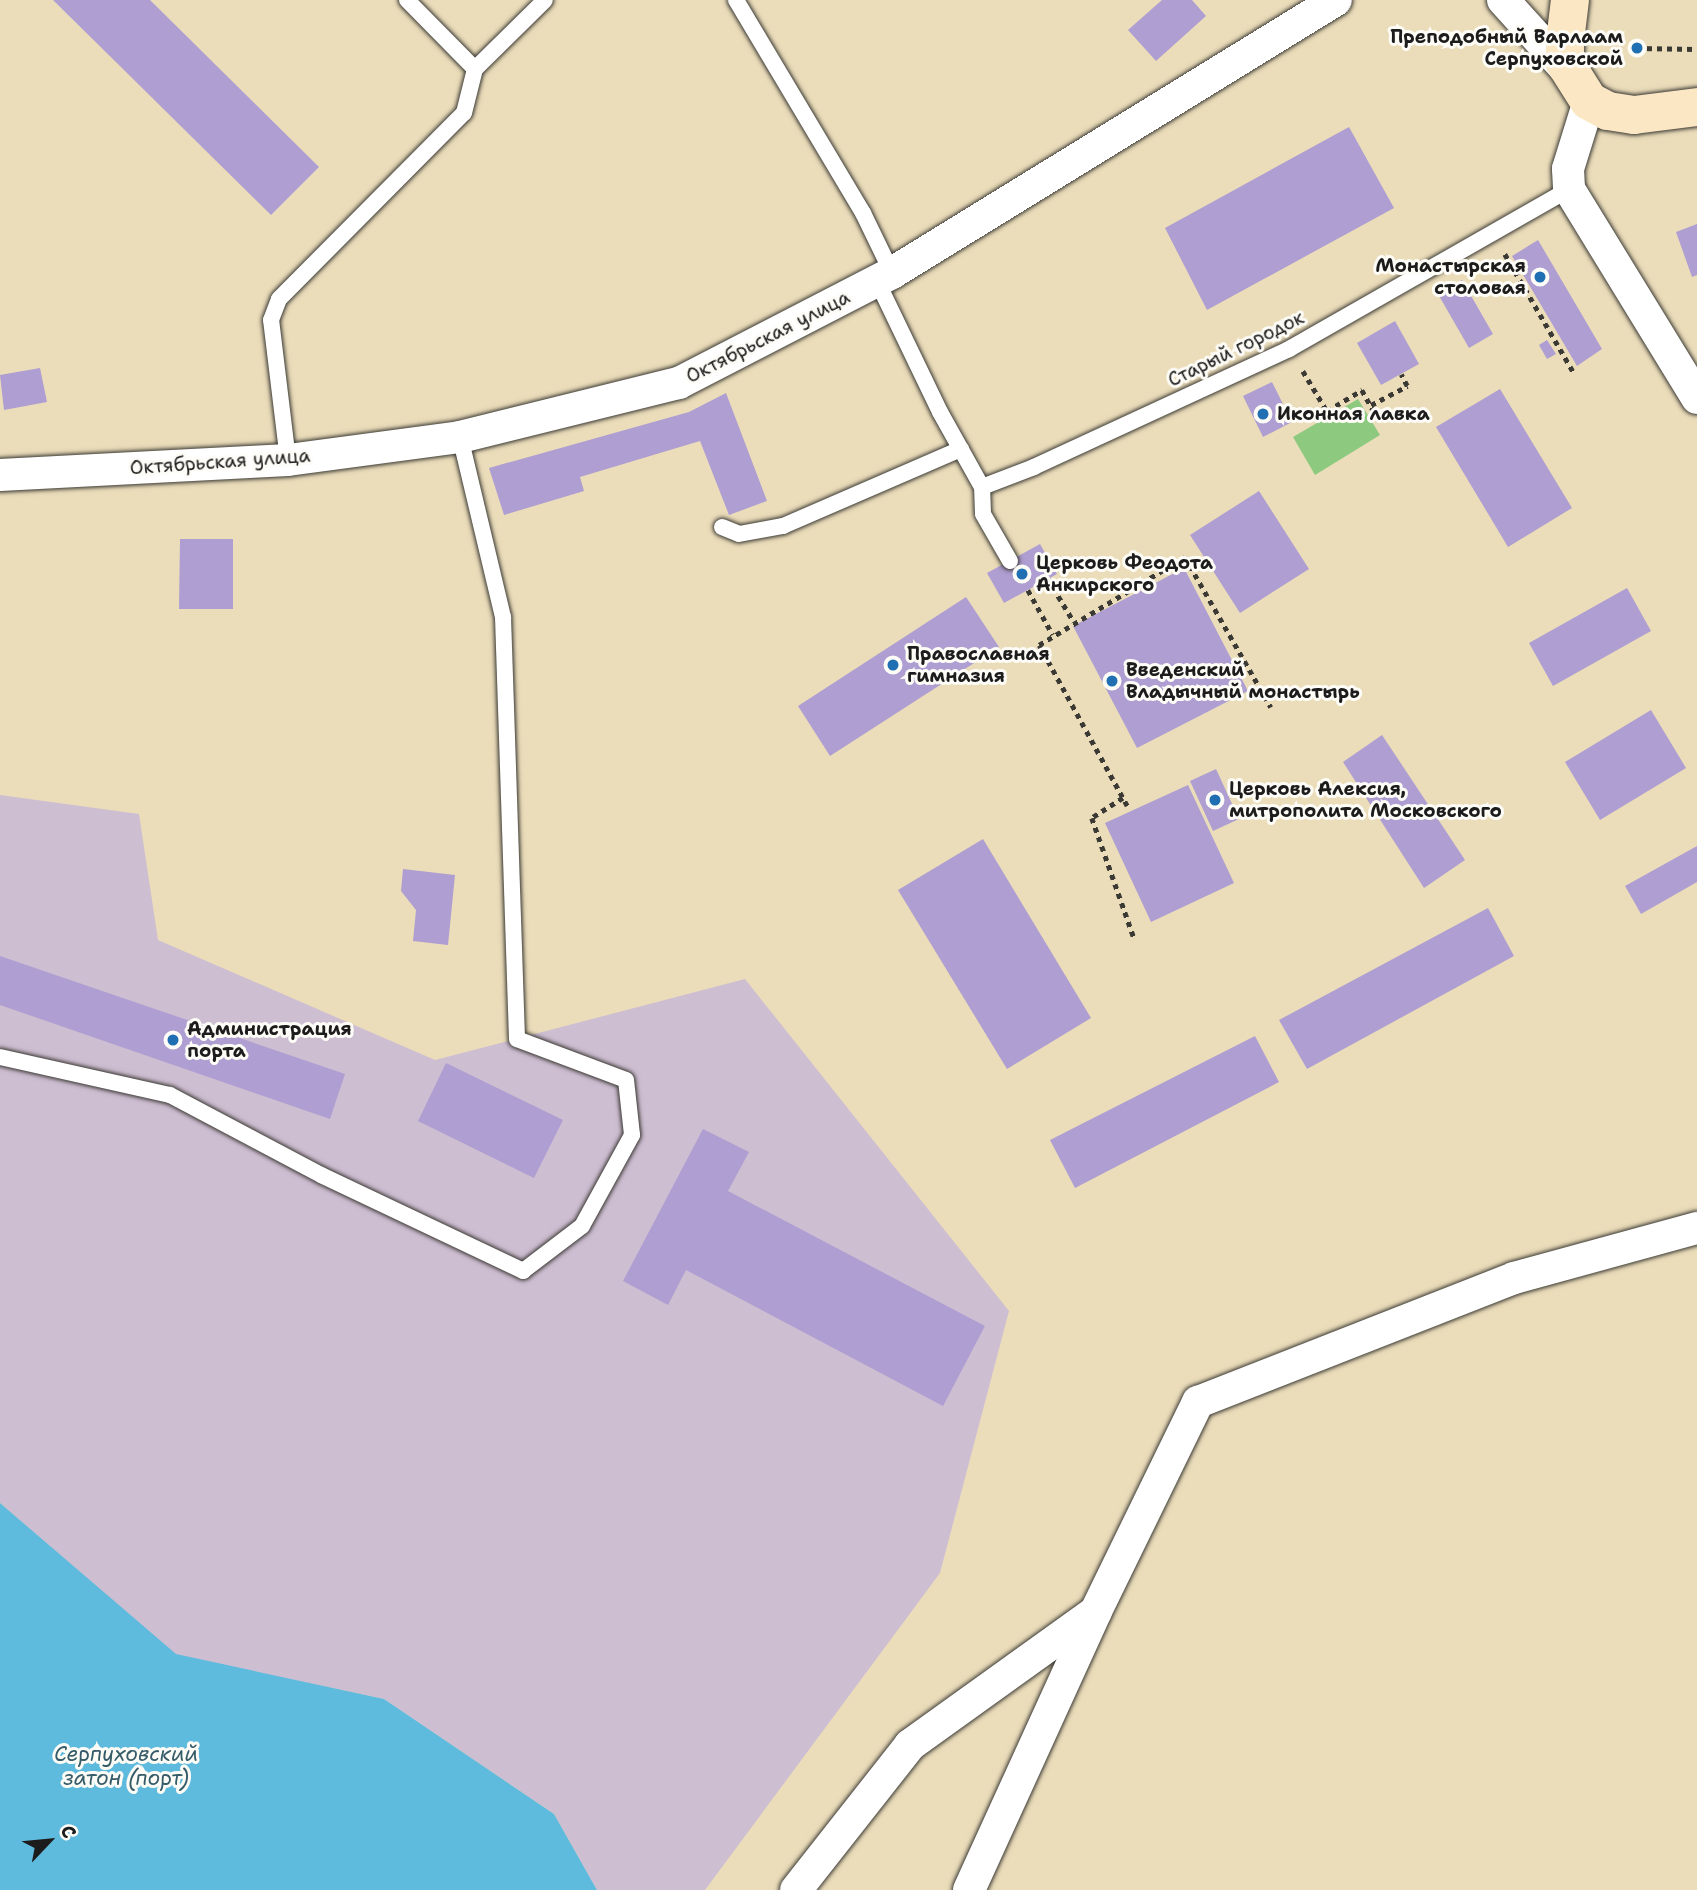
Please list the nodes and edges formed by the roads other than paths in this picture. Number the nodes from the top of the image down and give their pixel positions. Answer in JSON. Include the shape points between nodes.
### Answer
{"nodes":[{"id":1,"x":407,"y":0,"type":"edge"},
{"id":2,"x":545,"y":0,"type":"edge"},
{"id":3,"x":736,"y":0,"type":"edge"},
{"id":4,"x":1336,"y":0,"type":"edge"},
{"id":5,"x":1503,"y":0,"type":"edge"},
{"id":6,"x":1570,"y":0,"type":"edge"},
{"id":7,"x":475,"y":69,"type":"junction"},
{"id":8,"x":1579,"y":87,"type":"junction"},
{"id":9,"x":1697,"y":107,"type":"edge"},
{"id":10,"x":1569,"y":189,"type":"junction"},
{"id":11,"x":884,"y":277,"type":"junction"},
{"id":12,"x":1697,"y":398,"type":"edge"},
{"id":13,"x":460,"y":437,"type":"junction"},
{"id":14,"x":961,"y":449,"type":"junction"},
{"id":15,"x":288,"y":460,"type":"junction"},
{"id":16,"x":0,"y":475,"type":"edge"},
{"id":17,"x":982,"y":487,"type":"junction"},
{"id":18,"x":722,"y":527,"type":"dead end"},
{"id":19,"x":1010,"y":561,"type":"dead end"},
{"id":20,"x":0,"y":1057,"type":"edge"},
{"id":21,"x":1697,"y":1228,"type":"edge"},
{"id":22,"x":1096,"y":1611,"type":"junction"},
{"id":23,"x":796,"y":1890,"type":"edge"},
{"id":24,"x":969,"y":1890,"type":"edge"}],
"edges":[{"from":1,"to":7,"type":"lane"},
{"from":2,"to":7,"type":"lane"},
{"from":3,"to":11,"type":"lane","via":[[863,213]]},
{"from":4,"to":11,"type":"street","name":"Октябрьская улица"},
{"from":5,"to":8,"type":"street"},
{"from":6,"to":8,"type":"street","via":[[1565,63]]},
{"from":7,"to":15,"type":"lane","via":[[464,113],[279,299],[271,320]]},
{"from":8,"to":9,"type":"street","via":[[1608,111],[1634,115]]},
{"from":8,"to":10,"type":"street","via":[[1567,169]]},
{"from":10,"to":12,"type":"street"},
{"from":10,"to":17,"type":"lane","name":"Старый городок","via":[[1289,349]]},
{"from":11,"to":13,"type":"street","name":"Октябрьская улица","via":[[678,383]]},
{"from":11,"to":14,"type":"lane"},
{"from":13,"to":15,"type":"street","name":"Октябрьская улица"},
{"from":13,"to":20,"type":"lane","via":[[503,617],[517,1039],[626,1080],[632,1135],[582,1226],[523,1271],[321,1175],[170,1095]]},
{"from":14,"to":17,"type":"lane"},
{"from":14,"to":18,"type":"lane","via":[[783,526],[739,534]]},
{"from":15,"to":16,"type":"street","name":"Октябрьская улица"},
{"from":17,"to":19,"type":"lane","via":[[983,514]]},
{"from":21,"to":22,"type":"street","via":[[1514,1278],[1198,1402]]},
{"from":22,"to":23,"type":"street","via":[[910,1745]]},
{"from":22,"to":24,"type":"street"}]}
